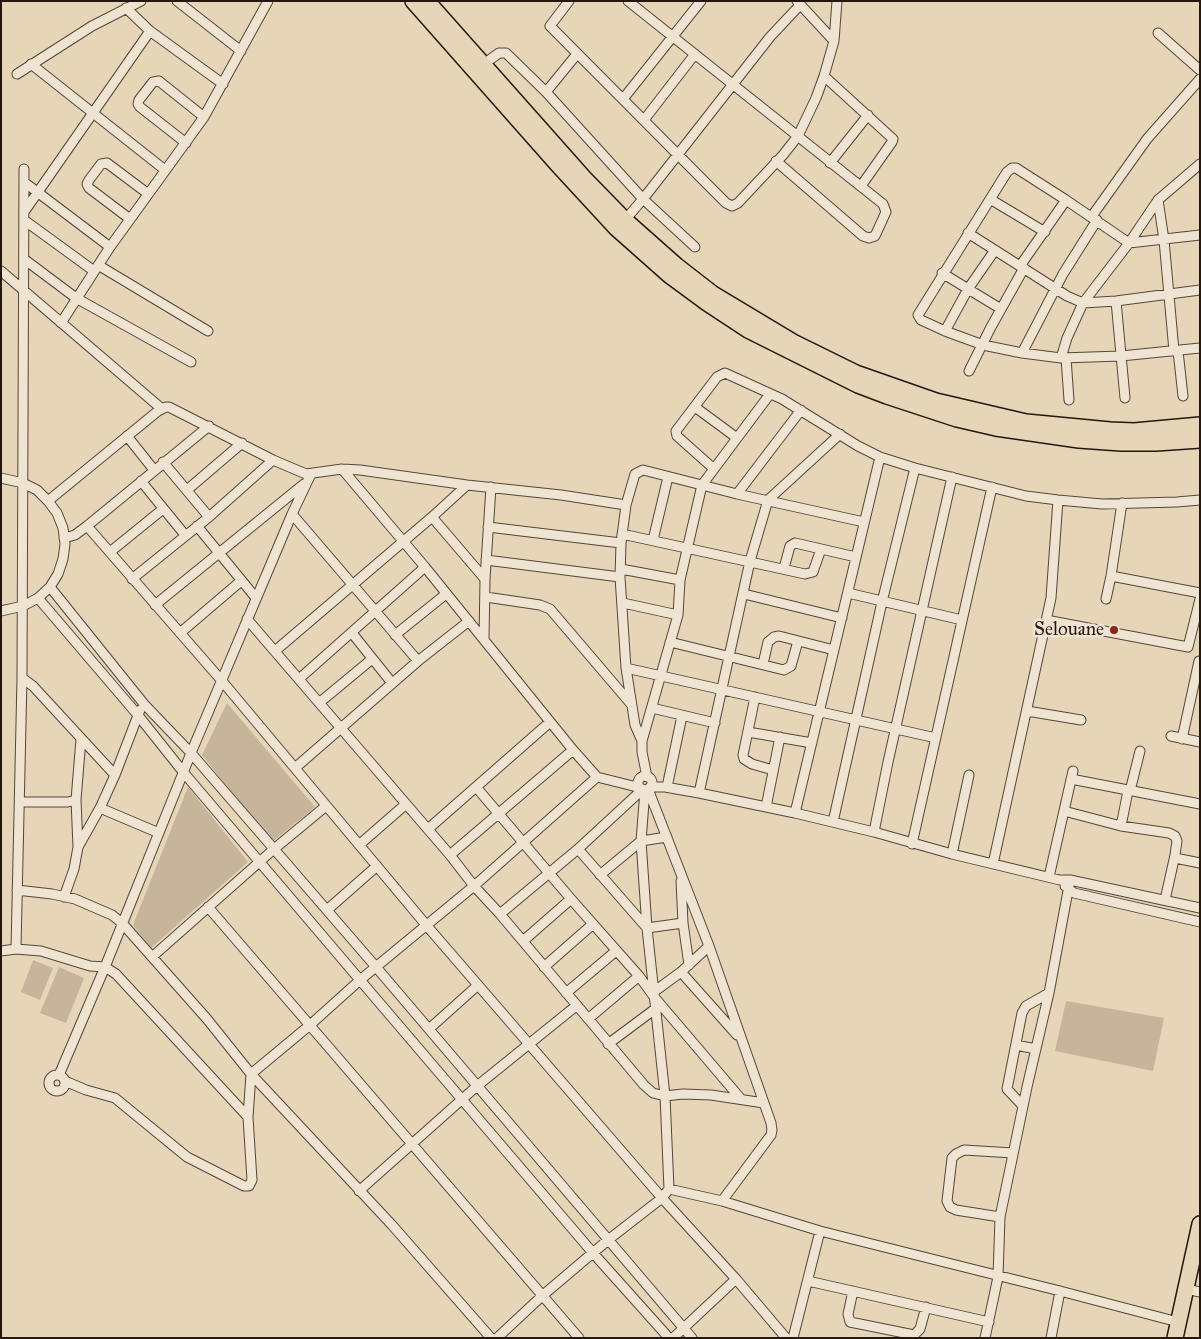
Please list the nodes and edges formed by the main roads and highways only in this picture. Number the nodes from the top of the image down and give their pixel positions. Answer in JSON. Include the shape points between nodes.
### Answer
{"nodes":[{"id":1,"x":413,"y":1,"type":"edge"},
{"id":2,"x":427,"y":1,"type":"edge"},
{"id":3,"x":478,"y":68,"type":"junction"},
{"id":4,"x":1200,"y":426,"type":"edge"},
{"id":5,"x":1200,"y":440,"type":"edge"},
{"id":6,"x":1200,"y":1224,"type":"edge"},
{"id":7,"x":1193,"y":1290,"type":"edge"},
{"id":8,"x":1175,"y":1338,"type":"edge"}],
"edges":[{"from":1,"to":3,"type":"highway"},
{"from":2,"to":3,"type":"highway"},
{"from":3,"to":4,"type":"highway","via":[[625,220],[677,266],[713,294],[793,342],[856,373],[900,389],[1026,422],[1110,430]]},
{"from":3,"to":5,"type":"highway","via":[[558,165],[644,254],[707,303],[784,349],[887,396],[996,428],[1121,443]]},
{"from":6,"to":7,"type":"highway"},
{"from":7,"to":8,"type":"highway","via":[[1178,1322]]}]}
